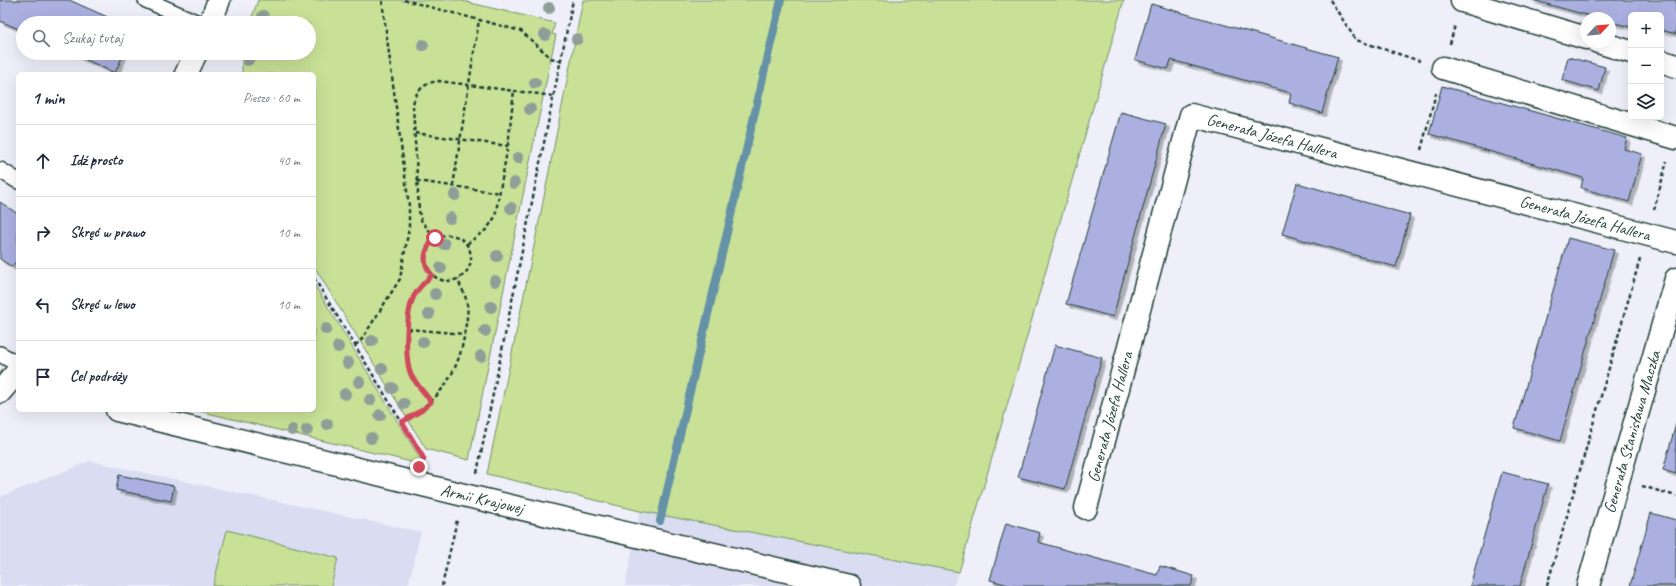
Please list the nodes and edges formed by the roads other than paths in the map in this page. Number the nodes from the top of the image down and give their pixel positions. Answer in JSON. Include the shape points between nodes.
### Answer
{"nodes":[{"id":1,"x":146,"y":0,"type":"edge"},
{"id":2,"x":219,"y":0,"type":"edge"},
{"id":3,"x":1462,"y":1,"type":"edge"},
{"id":4,"x":182,"y":16,"type":"edge"},
{"id":5,"x":213,"y":16,"type":"edge"},
{"id":6,"x":1580,"y":36,"type":"edge"},
{"id":7,"x":1616,"y":47,"type":"edge"},
{"id":8,"x":1628,"y":51,"type":"edge"},
{"id":9,"x":193,"y":60,"type":"edge"},
{"id":10,"x":1664,"y":62,"type":"edge"},
{"id":11,"x":1676,"y":66,"type":"edge"},
{"id":12,"x":1443,"y":68,"type":"road end"},
{"id":13,"x":187,"y":72,"type":"edge"},
{"id":14,"x":1675,"y":137,"type":"edge"},
{"id":15,"x":0,"y":170,"type":"edge"},
{"id":16,"x":16,"y":180,"type":"edge"},
{"id":17,"x":1676,"y":242,"type":"edge"},
{"id":18,"x":1676,"y":278,"type":"edge"},
{"id":19,"x":0,"y":354,"type":"edge"},
{"id":20,"x":16,"y":363,"type":"edge"},
{"id":21,"x":16,"y":373,"type":"edge"},
{"id":22,"x":0,"y":392,"type":"edge"},
{"id":23,"x":16,"y":395,"type":"edge"},
{"id":24,"x":125,"y":412,"type":"edge"},
{"id":25,"x":1086,"y":508,"type":"dead end"},
{"id":26,"x":849,"y":586,"type":"edge"},
{"id":27,"x":1588,"y":586,"type":"edge"}],
"edges":[{"from":1,"to":4,"type":"lane"},
{"from":2,"to":5,"type":"street"},
{"from":3,"to":6,"type":"street"},
{"from":7,"to":8,"type":"street"},
{"from":9,"to":13,"type":"street"},
{"from":10,"to":11,"type":"street"},
{"from":12,"to":14,"type":"street"},
{"from":15,"to":16,"type":"lane"},
{"from":17,"to":25,"type":"street","name":"Generała Józefa Hallera","via":[[1191,115]]},
{"from":18,"to":27,"type":"street","name":"Generała Stanisława Maczka"},
{"from":19,"to":20,"type":"lane"},
{"from":21,"to":22,"type":"street"},
{"from":22,"to":23,"type":"street"},
{"from":24,"to":26,"type":"street","name":"Armii Krajowej"}]}
